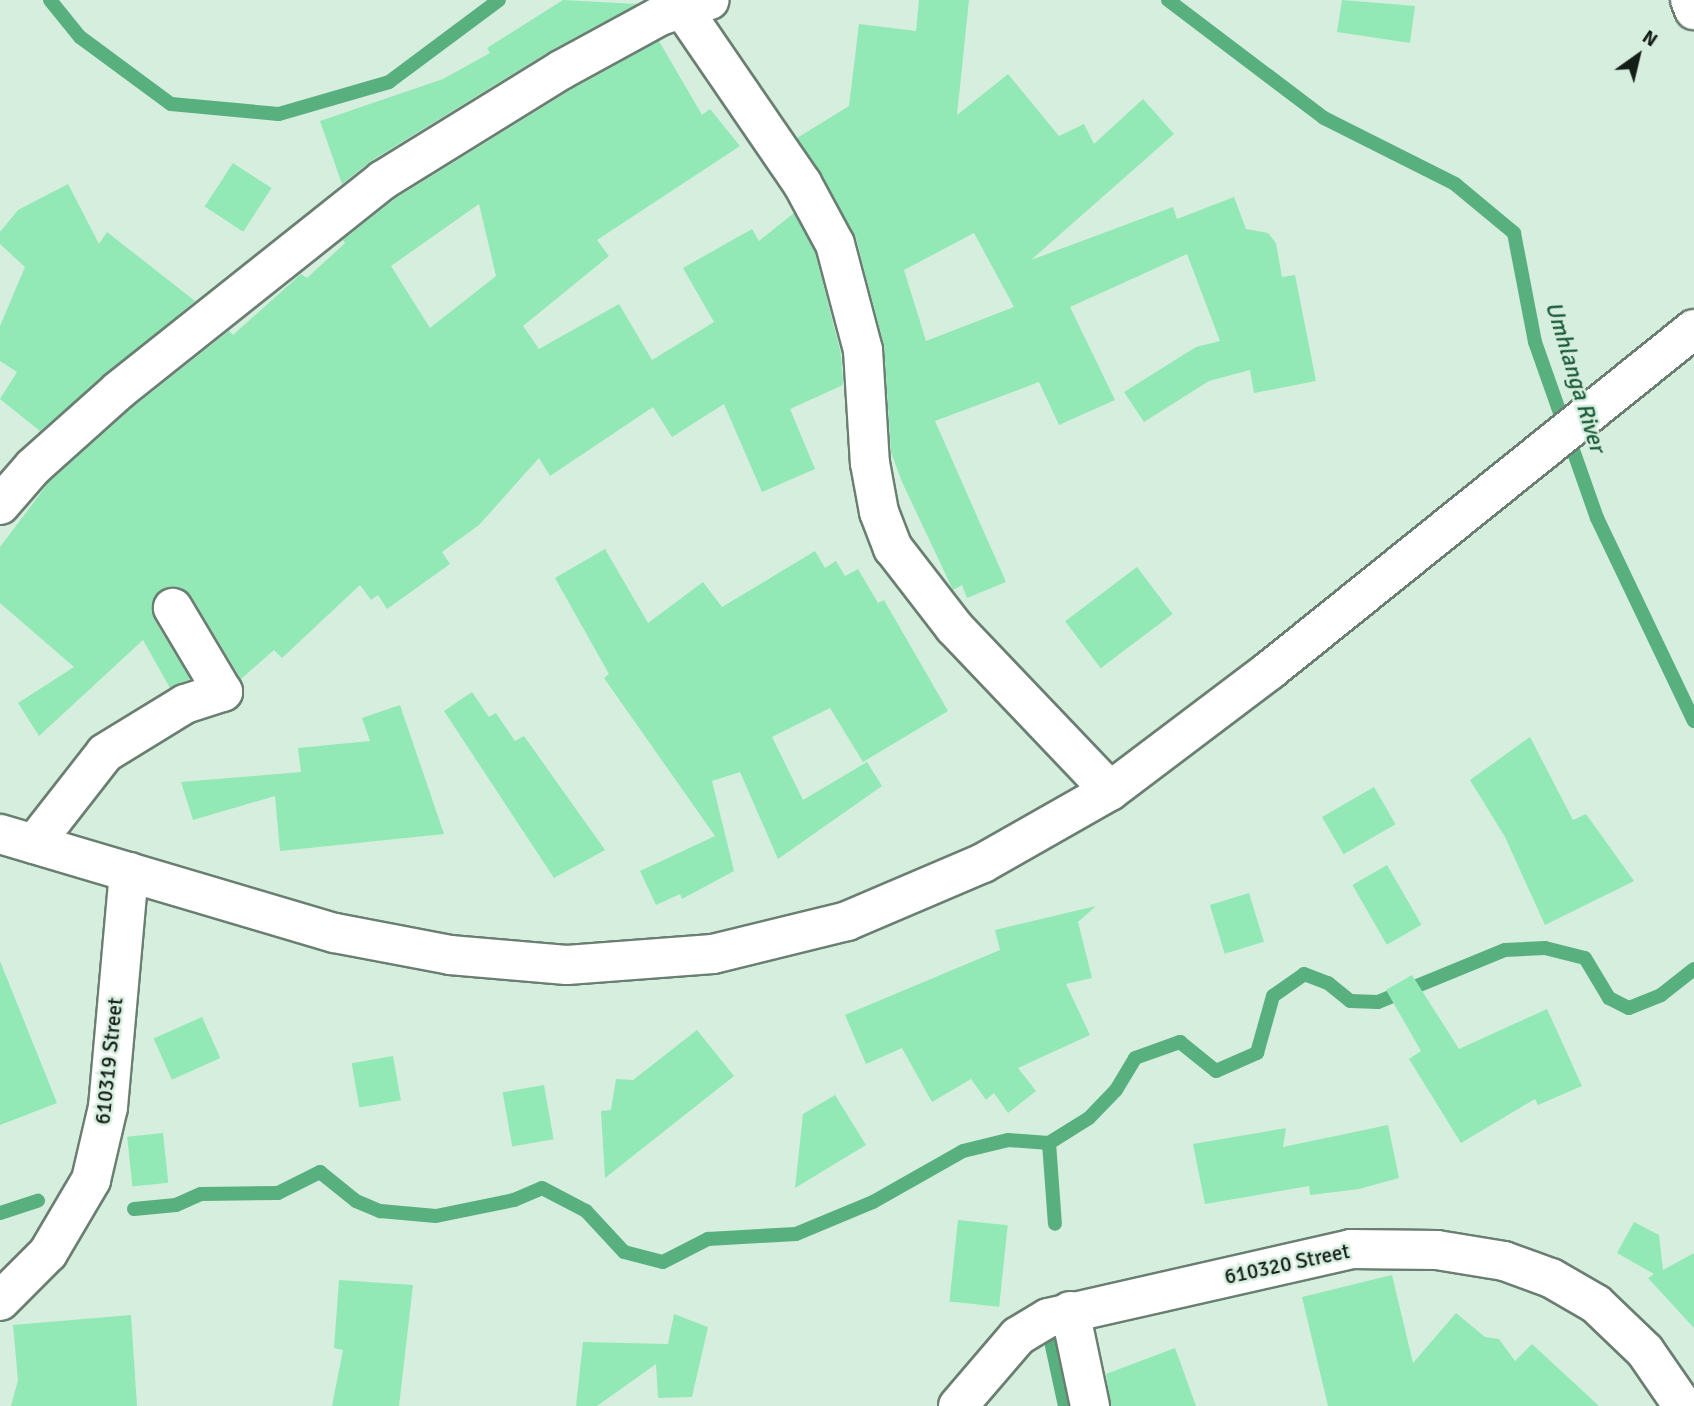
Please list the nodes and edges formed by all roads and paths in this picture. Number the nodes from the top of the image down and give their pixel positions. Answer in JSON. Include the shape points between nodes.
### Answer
{"nodes":[{"id":1,"x":1690,"y":0,"type":"edge"},
{"id":2,"x":696,"y":4,"type":"edge"},
{"id":3,"x":1694,"y":10,"type":"edge"},
{"id":4,"x":1694,"y":330,"type":"edge"},
{"id":5,"x":0,"y":505,"type":"edge"},
{"id":6,"x":173,"y":608,"type":"dead end"},
{"id":7,"x":1110,"y":791,"type":"junction"},
{"id":8,"x":17,"y":839,"type":"edge"},
{"id":9,"x":129,"y":872,"type":"junction"},
{"id":10,"x":0,"y":1301,"type":"edge"},
{"id":11,"x":1070,"y":1311,"type":"junction"},
{"id":12,"x":958,"y":1406,"type":"edge"},
{"id":13,"x":1090,"y":1406,"type":"edge"},
{"id":14,"x":1683,"y":1406,"type":"edge"}],
"edges":[{"from":1,"to":3,"type":"street"},
{"from":2,"to":5,"type":"street","via":[[561,70],[383,180],[119,390],[33,467]]},
{"from":2,"to":7,"type":"street","via":[[835,244],[863,350],[870,463],[879,512],[893,548],[954,627]]},
{"from":4,"to":7,"type":"street","via":[[1497,490]]},
{"from":6,"to":8,"type":"street","via":[[223,692],[185,704],[105,753]]},
{"from":7,"to":9,"type":"street","via":[[983,863],[847,920],[713,954],[567,965],[450,956],[335,933]]},
{"from":8,"to":9,"type":"street"},
{"from":9,"to":10,"type":"street","name":"610319 Street","via":[[108,1107],[91,1180],[48,1253]]},
{"from":11,"to":12,"type":"street","name":"610320 Street","via":[[1018,1336]]},
{"from":11,"to":13,"type":"street"},
{"from":11,"to":14,"type":"street","name":"610320 Street","via":[[1352,1249],[1437,1250],[1504,1261],[1551,1278],[1597,1304],[1645,1351]]}]}
